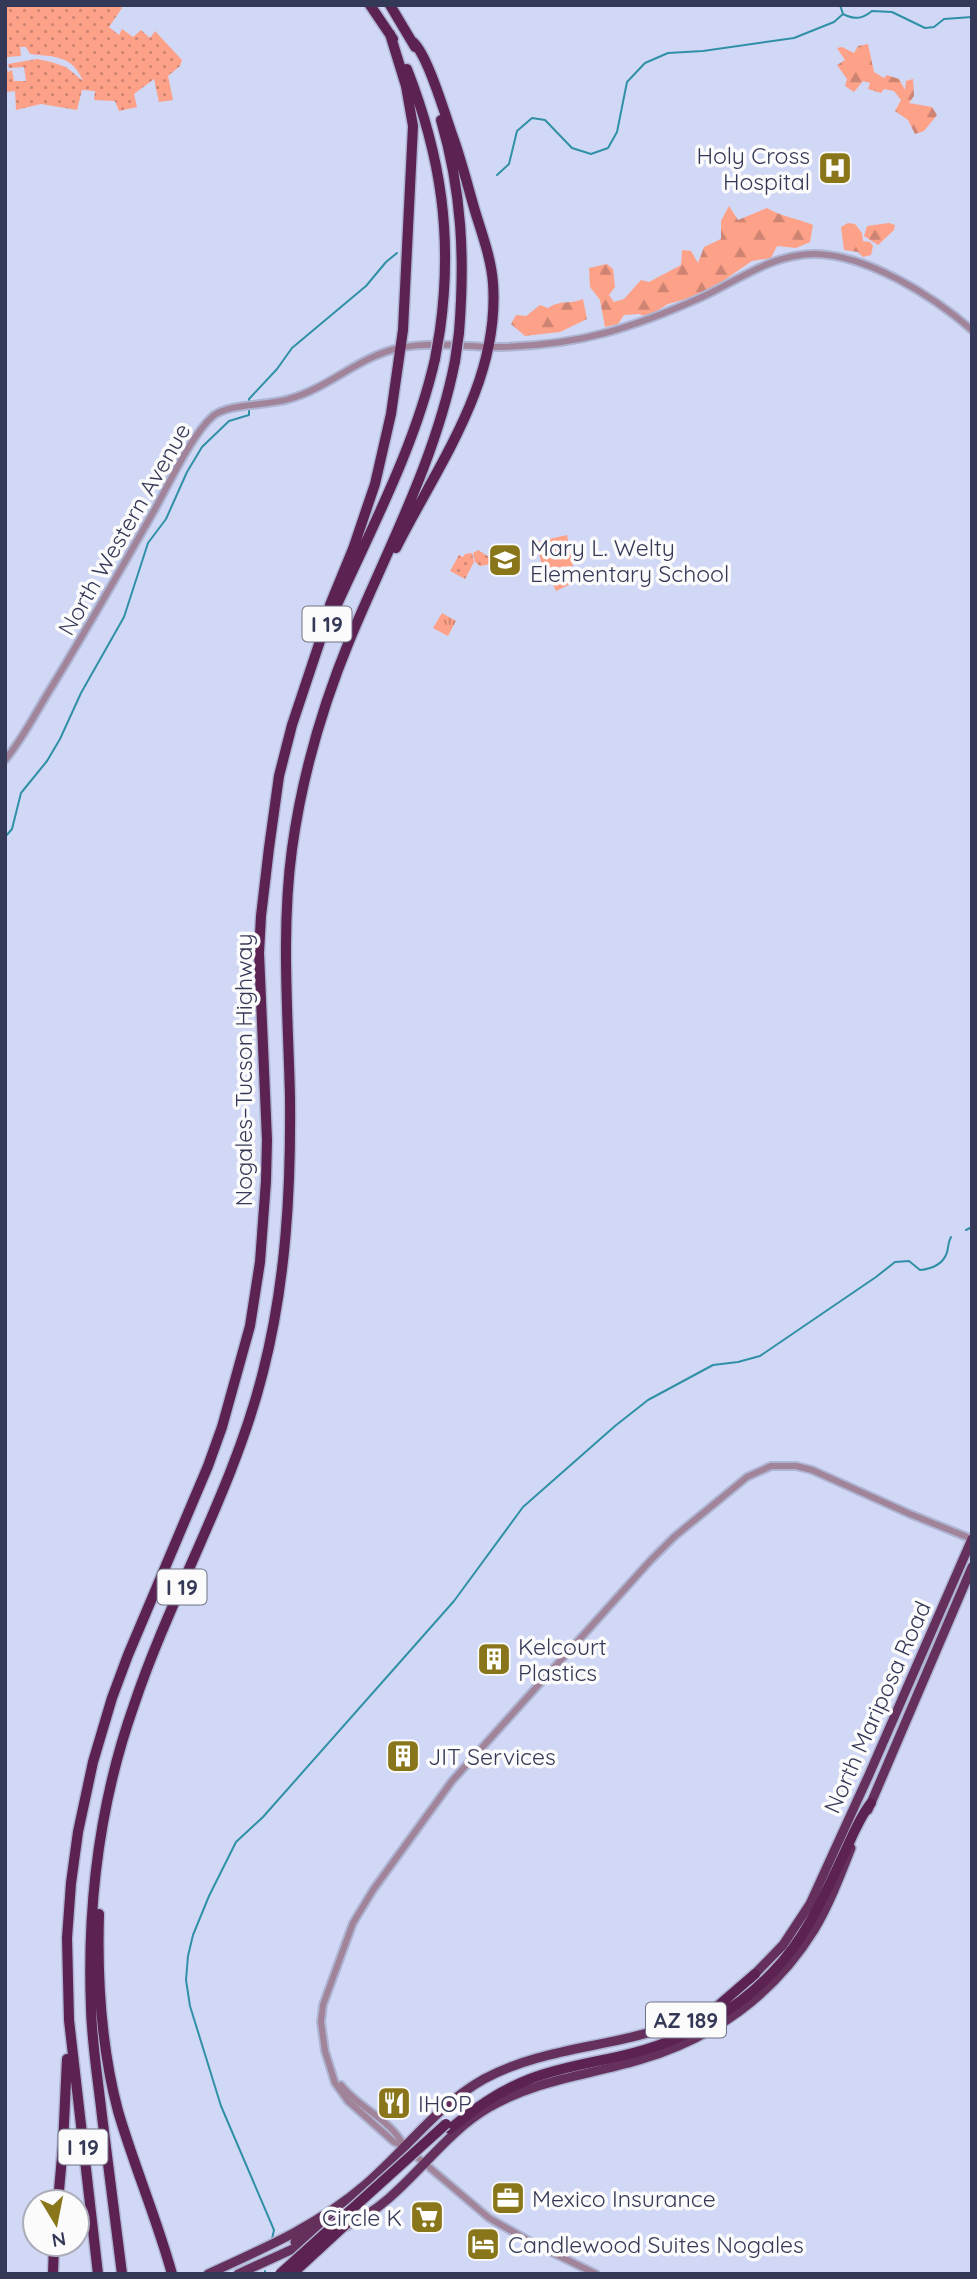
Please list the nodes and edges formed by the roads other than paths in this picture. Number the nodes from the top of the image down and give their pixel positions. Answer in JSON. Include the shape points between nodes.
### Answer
{"nodes":[{"id":1,"x":370,"y":5,"type":"edge"},
{"id":2,"x":390,"y":5,"type":"edge"},
{"id":3,"x":390,"y":34,"type":"junction"},
{"id":4,"x":413,"y":42,"type":"junction"},
{"id":5,"x":972,"y":330,"type":"edge"},
{"id":6,"x":490,"y":347,"type":"junction"},
{"id":7,"x":400,"y":348,"type":"junction"},
{"id":8,"x":360,"y":617,"type":"junction"},
{"id":9,"x":326,"y":626,"type":"junction"},
{"id":10,"x":5,"y":760,"type":"edge"},
{"id":11,"x":972,"y":1539,"type":"edge"},
{"id":12,"x":972,"y":1554,"type":"edge"},
{"id":13,"x":972,"y":1567,"type":"edge"},
{"id":14,"x":947,"y":1623,"type":"junction"},
{"id":15,"x":117,"y":1764,"type":"junction"},
{"id":16,"x":871,"y":1803,"type":"junction"},
{"id":17,"x":755,"y":1974,"type":"junction"},
{"id":18,"x":69,"y":2020,"type":"junction"},
{"id":19,"x":448,"y":2127,"type":"junction"},
{"id":20,"x":407,"y":2148,"type":"junction"},
{"id":21,"x":425,"y":2164,"type":"junction"},
{"id":22,"x":59,"y":2188,"type":"edge"},
{"id":23,"x":293,"y":2241,"type":"junction"},
{"id":24,"x":98,"y":2274,"type":"edge"},
{"id":25,"x":122,"y":2274,"type":"edge"},
{"id":26,"x":172,"y":2274,"type":"edge"},
{"id":27,"x":208,"y":2274,"type":"edge"},
{"id":28,"x":238,"y":2274,"type":"edge"},
{"id":29,"x":279,"y":2274,"type":"edge"},
{"id":30,"x":292,"y":2274,"type":"edge"},
{"id":31,"x":596,"y":2274,"type":"edge"}],
"edges":[{"from":1,"to":3,"type":"highway","name":"Nogales–Tucson Highway","number":"I 19"},
{"from":2,"to":4,"type":"highway","name":"Nogales–Tucson Highway","number":"I 19"},
{"from":3,"to":7,"type":"highway","via":[[412,112],[414,139]]},
{"from":3,"to":9,"type":"highway","name":"Nogales–Tucson Highway","number":"I 19","bridge":true,"via":[[411,79],[441,188],[444,294],[435,359],[406,451]]},
{"from":4,"to":6,"type":"highway","via":[[447,120],[488,254],[493,284]]},
{"from":4,"to":8,"type":"highway","name":"Nogales–Tucson Highway","number":"I 19","bridge":true,"via":[[442,123],[456,186],[462,234],[459,333],[448,396],[428,454]]},
{"from":5,"to":6,"type":"street","name":"North Western Avenue","via":[[949,311],[863,264],[813,254],[773,262],[701,298],[603,334]]},
{"from":6,"to":7,"type":"street","name":"North Western Avenue","via":[[435,344]]},
{"from":6,"to":8,"type":"highway","via":[[465,416]]},
{"from":7,"to":9,"type":"highway","via":[[375,484]]},
{"from":7,"to":10,"type":"street","name":"North Western Avenue","via":[[367,358],[307,394],[263,406],[225,409],[211,418]]},
{"from":8,"to":15,"type":"highway","name":"Nogales–Tucson Highway","number":"I 19","via":[[321,717],[292,850],[285,950],[290,1183],[273,1328],[237,1454],[150,1660]]},
{"from":9,"to":18,"type":"highway","name":"Nogales–Tucson Highway","number":"I 19","via":[[285,750],[261,916],[267,1154],[260,1262],[250,1326],[208,1466],[128,1655],[93,1762],[71,1883]]},
{"from":11,"to":17,"type":"highway","name":"North Mariposa Road","number":"AZ 189","via":[[816,1891],[788,1939]]},
{"from":11,"to":20,"type":"street","via":[[812,1470],[783,1465],[747,1477],[656,1555],[452,1781],[363,1904],[343,1948],[322,2014],[329,2065],[340,2090]]},
{"from":12,"to":14,"type":"highway"},
{"from":13,"to":14,"type":"highway","name":"North Mariposa Road","number":"AZ 189"},
{"from":14,"to":16,"type":"highway","name":"North Mariposa Road","number":"AZ 189"},
{"from":15,"to":25,"type":"highway","name":"Nogales–Tucson Highway","number":"I 19","via":[[97,1870],[90,1960],[96,2068]]},
{"from":15,"to":26,"type":"highway","via":[[101,1879],[99,1991],[118,2110]]},
{"from":16,"to":19,"type":"highway","via":[[807,1929],[773,1973],[744,1997],[706,2024],[666,2043],[556,2070],[506,2090]]},
{"from":16,"to":21,"type":"highway","name":"North Mariposa Road","number":"AZ 189","via":[[814,1930],[777,1978],[741,2010],[691,2042],[523,2090],[473,2118]]},
{"from":17,"to":19,"type":"highway","via":[[694,2022],[652,2042],[529,2073],[481,2097]]},
{"from":17,"to":20,"type":"highway","number":"AZ 189","via":[[680,2023],[641,2037],[531,2060],[497,2073],[453,2100]]},
{"from":18,"to":22,"type":"highway"},
{"from":18,"to":24,"type":"highway","name":"Nogales–Tucson Highway","number":"I 19"},
{"from":19,"to":29,"type":"highway","bridge":true},
{"from":19,"to":30,"type":"highway","bridge":true},
{"from":20,"to":21,"type":"street"},
{"from":20,"to":23,"type":"highway","number":"AZ 189"},
{"from":21,"to":23,"type":"highway","number":"AZ 189","via":[[358,2221]]},
{"from":21,"to":31,"type":"street","via":[[489,2218]]},
{"from":23,"to":27,"type":"highway","number":"AZ 189"},
{"from":23,"to":28,"type":"highway","number":"AZ 189"}]}
